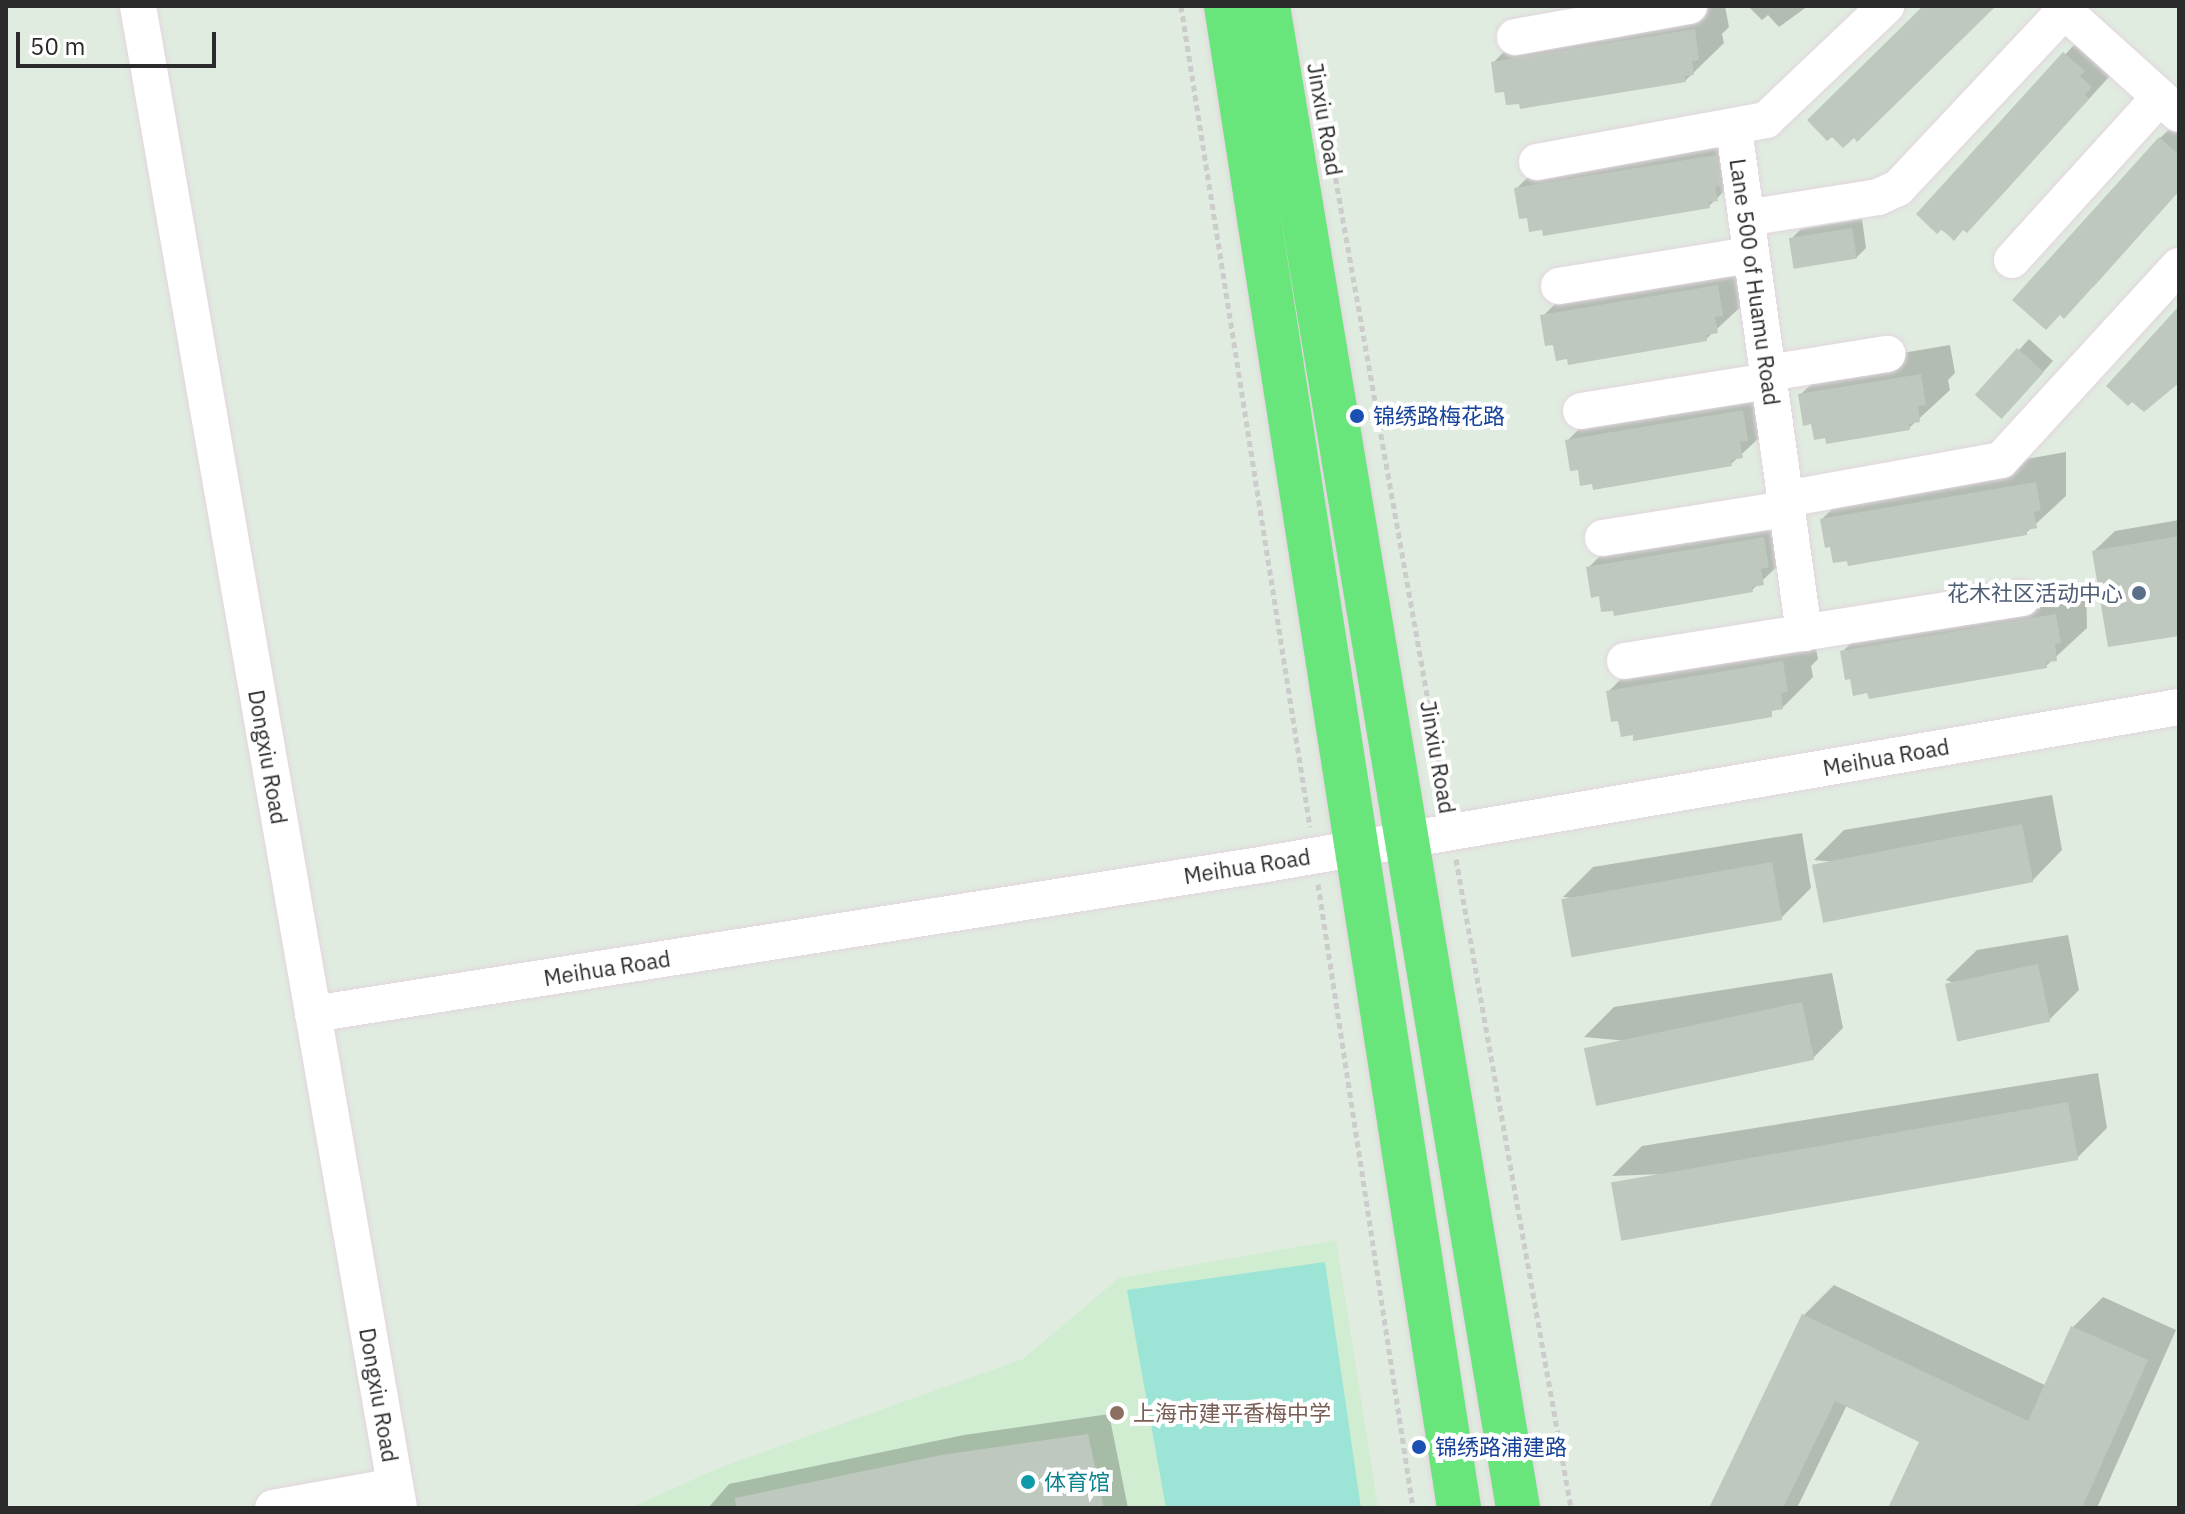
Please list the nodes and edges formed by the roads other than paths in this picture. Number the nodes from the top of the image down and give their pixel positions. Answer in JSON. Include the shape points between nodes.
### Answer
{"nodes":[{"id":1,"x":138,"y":6,"type":"edge"},
{"id":2,"x":1226,"y":6,"type":"edge"},
{"id":3,"x":1268,"y":6,"type":"edge"},
{"id":4,"x":1689,"y":6,"type":"edge"},
{"id":5,"x":1886,"y":6,"type":"edge"},
{"id":6,"x":2062,"y":8,"type":"edge"},
{"id":7,"x":1624,"y":12,"type":"edge"},
{"id":8,"x":1515,"y":37,"type":"dead end"},
{"id":9,"x":2169,"y":106,"type":"edge"},
{"id":10,"x":1734,"y":129,"type":"junction"},
{"id":11,"x":1537,"y":162,"type":"dead end"},
{"id":12,"x":1746,"y":218,"type":"junction"},
{"id":13,"x":1751,"y":255,"type":"junction"},
{"id":14,"x":2012,"y":260,"type":"dead end"},
{"id":15,"x":2179,"y":266,"type":"edge"},
{"id":16,"x":1559,"y":286,"type":"dead end"},
{"id":17,"x":1887,"y":354,"type":"dead end"},
{"id":18,"x":1768,"y":377,"type":"junction"},
{"id":19,"x":1581,"y":411,"type":"dead end"},
{"id":20,"x":1786,"y":504,"type":"junction"},
{"id":21,"x":1603,"y":538,"type":"dead end"},
{"id":22,"x":2022,"y":598,"type":"dead end"},
{"id":23,"x":1804,"y":633,"type":"junction"},
{"id":24,"x":1625,"y":661,"type":"dead end"},
{"id":25,"x":2179,"y":707,"type":"edge"},
{"id":26,"x":1430,"y":835,"type":"junction"},
{"id":27,"x":1335,"y":852,"type":"junction"},
{"id":28,"x":313,"y":1014,"type":"junction"},
{"id":29,"x":397,"y":1497,"type":"edge"},
{"id":30,"x":273,"y":1508,"type":"edge"},
{"id":31,"x":1459,"y":1508,"type":"edge"},
{"id":32,"x":1518,"y":1508,"type":"edge"}],
"edges":[{"from":1,"to":28,"type":"street","name":"Dongxiu Road"},
{"from":2,"to":27,"type":"main road"},
{"from":3,"to":26,"type":"main road","name":"Jinxiu Road"},
{"from":4,"to":7,"type":"street"},
{"from":5,"to":10,"type":"street","name":"Lane 500 of Huamu Road","via":[[1781,110]]},
{"from":6,"to":9,"type":"street"},
{"from":6,"to":12,"type":"street","via":[[1916,176],[1898,188],[1878,197]]},
{"from":7,"to":8,"type":"street"},
{"from":9,"to":14,"type":"street"},
{"from":10,"to":11,"type":"street"},
{"from":10,"to":12,"type":"street","name":"Lane 500 of Huamu Road"},
{"from":12,"to":13,"type":"street","name":"Lane 500 of Huamu Road"},
{"from":13,"to":16,"type":"street"},
{"from":13,"to":18,"type":"street","name":"Lane 500 of Huamu Road"},
{"from":15,"to":20,"type":"street","via":[[2001,460]]},
{"from":17,"to":18,"type":"street"},
{"from":18,"to":19,"type":"street"},
{"from":18,"to":20,"type":"street","name":"Lane 500 of Huamu Road"},
{"from":20,"to":21,"type":"street"},
{"from":20,"to":23,"type":"street","name":"Lane 500 of Huamu Road"},
{"from":22,"to":23,"type":"street"},
{"from":23,"to":24,"type":"street"},
{"from":25,"to":26,"type":"street","name":"Meihua Road"},
{"from":26,"to":27,"type":"street","name":"Meihua Road"},
{"from":26,"to":32,"type":"main road","name":"Jinxiu Road"},
{"from":27,"to":28,"type":"street","name":"Meihua Road"},
{"from":27,"to":31,"type":"main road"},
{"from":28,"to":29,"type":"street","name":"Dongxiu Road"},
{"from":29,"to":30,"type":"street"}]}
